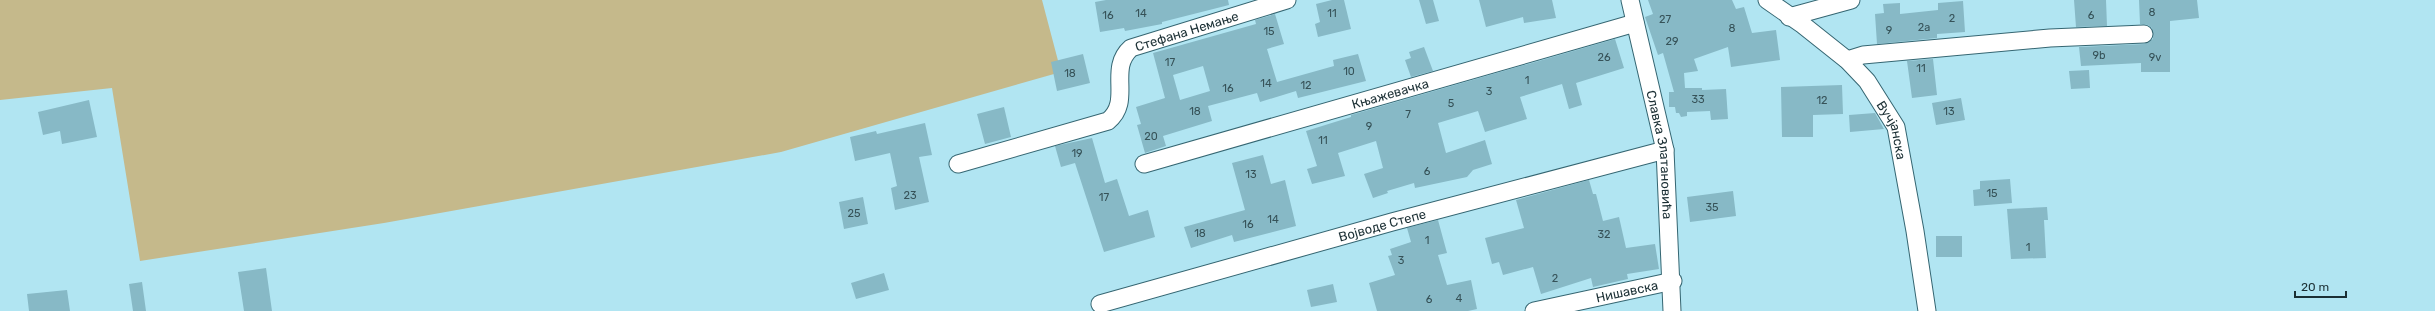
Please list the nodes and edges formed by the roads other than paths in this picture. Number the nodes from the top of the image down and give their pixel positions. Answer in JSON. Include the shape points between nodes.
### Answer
{"nodes":[{"id":1,"x":1287,"y":0,"type":"edge"},
{"id":2,"x":1630,"y":0,"type":"edge"},
{"id":3,"x":1767,"y":0,"type":"edge"},
{"id":4,"x":1851,"y":0,"type":"edge"},
{"id":5,"x":1789,"y":17,"type":"junction"},
{"id":6,"x":1635,"y":23,"type":"junction"},
{"id":7,"x":2144,"y":34,"type":"dead end"},
{"id":8,"x":1847,"y":60,"type":"junction"},
{"id":9,"x":1665,"y":150,"type":"junction"},
{"id":10,"x":958,"y":164,"type":"dead end"},
{"id":11,"x":1144,"y":164,"type":"dead end"},
{"id":12,"x":1673,"y":281,"type":"junction"},
{"id":13,"x":1100,"y":304,"type":"dead end"},
{"id":14,"x":1534,"y":311,"type":"edge"},
{"id":15,"x":1672,"y":311,"type":"edge"},
{"id":16,"x":1927,"y":311,"type":"edge"}],
"edges":[{"from":1,"to":10,"type":"street","name":"Стефана Немање","via":[[1131,48],[1120,61],[1119,107],[1108,121]]},
{"from":2,"to":6,"type":"street","name":"Славка Златановића"},
{"from":3,"to":5,"type":"street","name":"Вучјанска"},
{"from":4,"to":5,"type":"street"},
{"from":5,"to":8,"type":"street","name":"Вучјанска"},
{"from":6,"to":9,"type":"street","name":"Славка Златановића"},
{"from":6,"to":11,"type":"street","name":"Књажевачка"},
{"from":7,"to":8,"type":"street","via":[[2050,38],[1863,56]]},
{"from":8,"to":16,"type":"street","name":"Вучјанска","via":[[1867,81],[1896,127]]},
{"from":9,"to":12,"type":"street","name":"Славка Златановића"},
{"from":9,"to":13,"type":"street","name":"Војводе Степе","via":[[1392,222]]},
{"from":12,"to":14,"type":"street","name":"Нишавска"},
{"from":12,"to":15,"type":"street","name":"Славка Златановића"}]}
